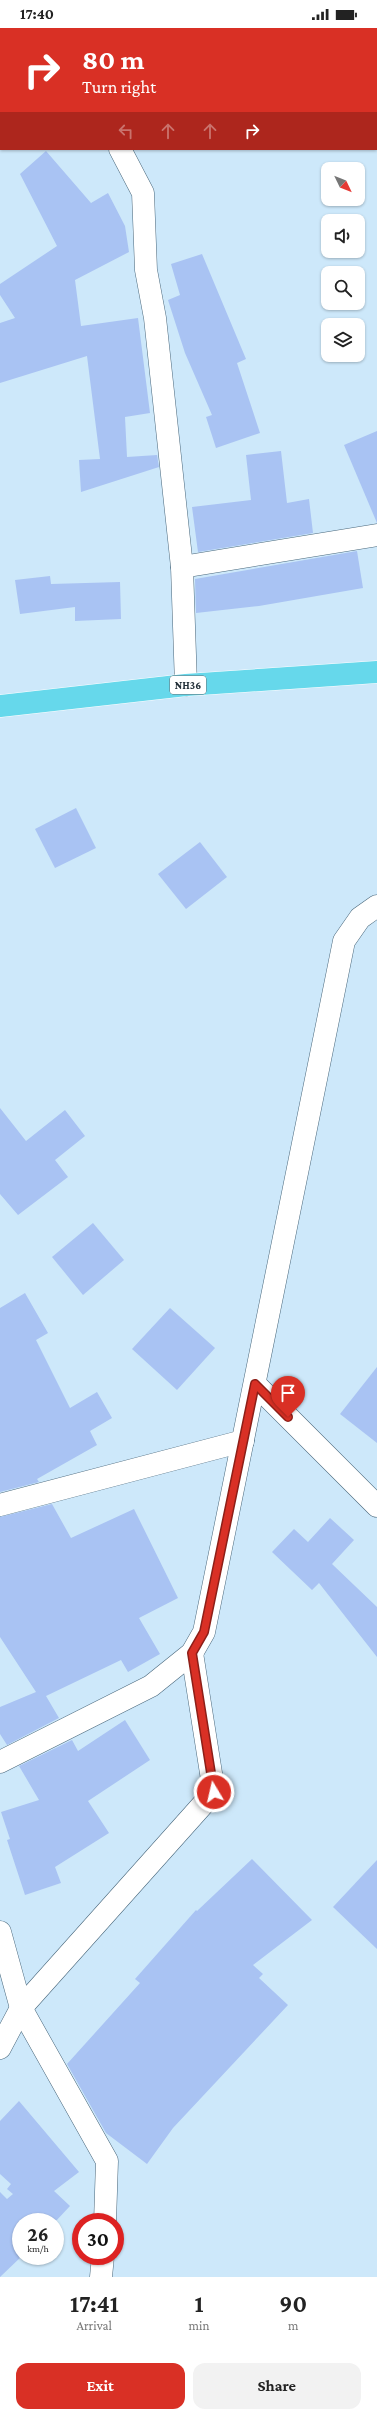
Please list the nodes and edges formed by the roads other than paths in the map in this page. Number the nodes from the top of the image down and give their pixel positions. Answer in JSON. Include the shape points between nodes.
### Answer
{"nodes":[{"id":1,"x":121,"y":150,"type":"edge"},
{"id":2,"x":377,"y":535,"type":"edge"},
{"id":3,"x":182,"y":567,"type":"junction"},
{"id":4,"x":377,"y":672,"type":"edge"},
{"id":5,"x":186,"y":685,"type":"junction"},
{"id":6,"x":0,"y":706,"type":"edge"},
{"id":7,"x":377,"y":906,"type":"edge"},
{"id":8,"x":255,"y":1384,"type":"junction"},
{"id":9,"x":243,"y":1441,"type":"junction"},
{"id":10,"x":0,"y":1505,"type":"edge"},
{"id":11,"x":377,"y":1506,"type":"edge"},
{"id":12,"x":192,"y":1653,"type":"junction"},
{"id":13,"x":0,"y":1762,"type":"edge"},
{"id":14,"x":0,"y":1932,"type":"edge"},
{"id":15,"x":21,"y":2008,"type":"junction"},
{"id":16,"x":0,"y":2048,"type":"edge"},
{"id":17,"x":105,"y":2213,"type":"edge"},
{"id":18,"x":102,"y":2265,"type":"edge"},
{"id":19,"x":101,"y":2277,"type":"edge"}],
"edges":[{"from":1,"to":3,"type":"street","via":[[143,194],[146,270],[156,318]]},
{"from":2,"to":3,"type":"street"},
{"from":3,"to":5,"type":"street"},
{"from":4,"to":5,"type":"highway","number":"NH36"},
{"from":5,"to":6,"type":"highway","number":"NH36"},
{"from":7,"to":8,"type":"street","via":[[360,918],[344,941]]},
{"from":8,"to":9,"type":"street"},
{"from":8,"to":11,"type":"street"},
{"from":9,"to":10,"type":"street"},
{"from":9,"to":12,"type":"street","via":[[204,1632]]},
{"from":12,"to":13,"type":"street","via":[[151,1686]]},
{"from":12,"to":15,"type":"street","via":[[214,1792]]},
{"from":14,"to":15,"type":"street"},
{"from":15,"to":16,"type":"street"},
{"from":15,"to":17,"type":"street","via":[[107,2161]]},
{"from":18,"to":19,"type":"street"}]}
